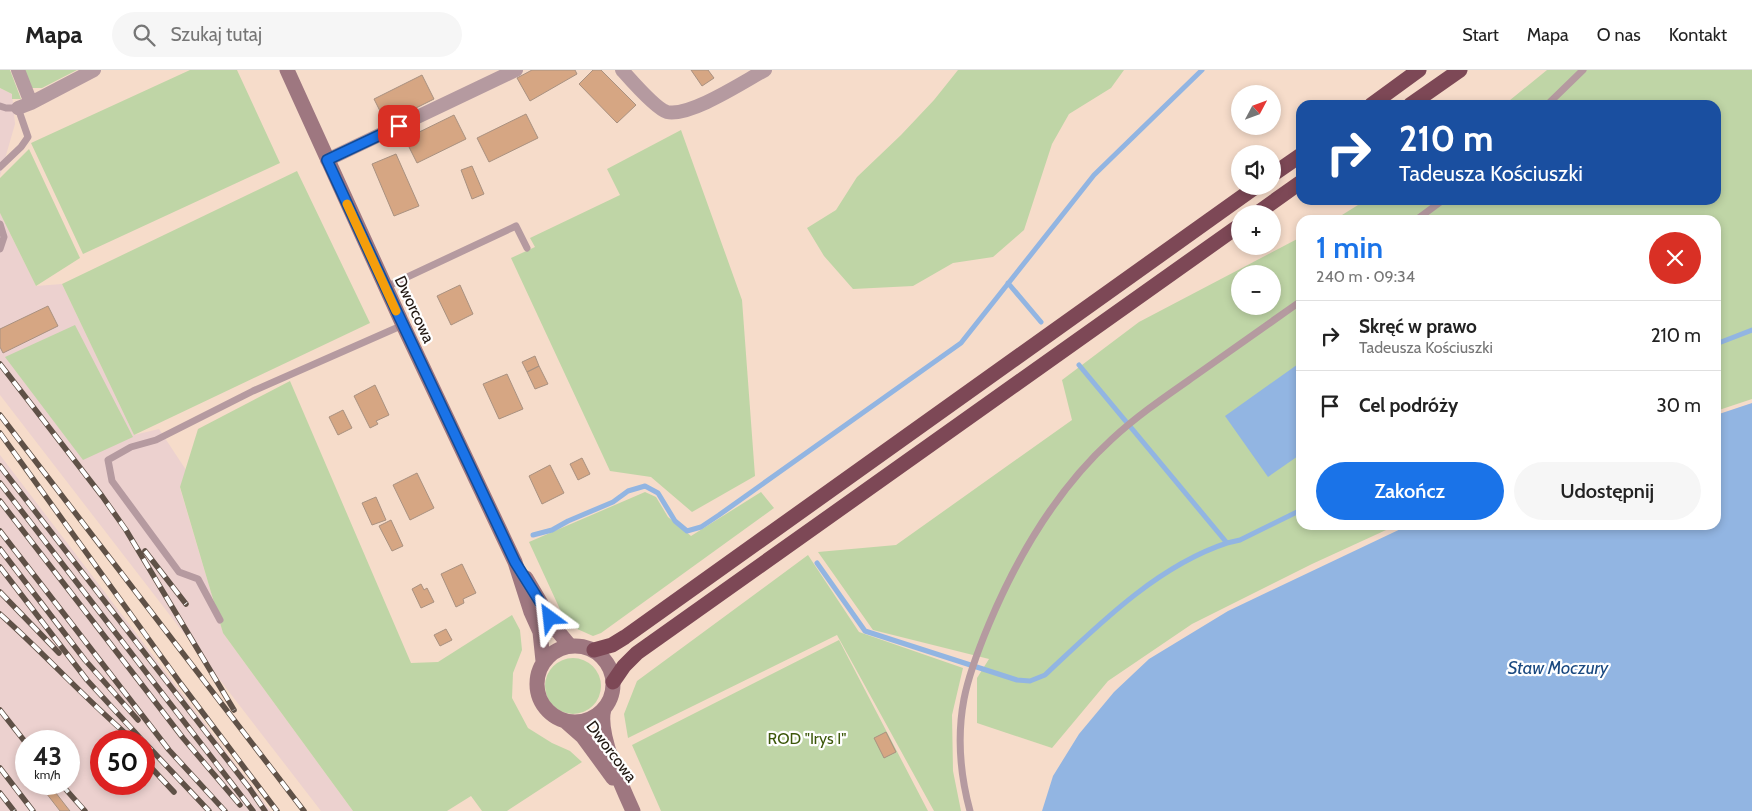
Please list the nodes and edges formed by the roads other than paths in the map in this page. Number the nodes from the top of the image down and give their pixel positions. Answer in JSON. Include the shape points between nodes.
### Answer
{"nodes":[{"id":1,"x":18,"y":70,"type":"edge"},
{"id":2,"x":94,"y":70,"type":"edge"},
{"id":3,"x":287,"y":70,"type":"edge"},
{"id":4,"x":516,"y":70,"type":"edge"},
{"id":5,"x":622,"y":70,"type":"edge"},
{"id":6,"x":765,"y":70,"type":"edge"},
{"id":7,"x":1419,"y":70,"type":"edge"},
{"id":8,"x":1460,"y":70,"type":"edge"},
{"id":9,"x":1584,"y":70,"type":"edge"},
{"id":10,"x":1377,"y":100,"type":"edge"},
{"id":11,"x":1417,"y":100,"type":"edge"},
{"id":12,"x":1552,"y":100,"type":"edge"},
{"id":13,"x":11,"y":108,"type":"edge"},
{"id":14,"x":1296,"y":158,"type":"edge"},
{"id":15,"x":327,"y":160,"type":"junction"},
{"id":16,"x":0,"y":167,"type":"edge"},
{"id":17,"x":1281,"y":169,"type":"edge"},
{"id":18,"x":1296,"y":186,"type":"edge"},
{"id":19,"x":1244,"y":195,"type":"edge"},
{"id":20,"x":1269,"y":205,"type":"edge"},
{"id":21,"x":1436,"y":205,"type":"edge"},
{"id":22,"x":1422,"y":215,"type":"edge"},
{"id":23,"x":0,"y":224,"type":"edge"},
{"id":24,"x":1231,"y":231,"type":"edge"},
{"id":25,"x":527,"y":248,"type":"dead end"},
{"id":26,"x":0,"y":249,"type":"edge"},
{"id":27,"x":385,"y":287,"type":"junction"},
{"id":28,"x":1296,"y":305,"type":"edge"},
{"id":29,"x":403,"y":324,"type":"junction"},
{"id":30,"x":515,"y":562,"type":"junction"},
{"id":31,"x":220,"y":620,"type":"dead end"},
{"id":32,"x":570,"y":646,"type":"junction"},
{"id":33,"x":594,"y":650,"type":"junction"},
{"id":34,"x":543,"y":661,"type":"junction"},
{"id":35,"x":613,"y":682,"type":"junction"},
{"id":36,"x":604,"y":709,"type":"junction"},
{"id":37,"x":566,"y":722,"type":"junction"},
{"id":38,"x":631,"y":807,"type":"edge"},
{"id":39,"x":970,"y":811,"type":"edge"}],
"edges":[{"from":1,"to":13,"type":"street"},
{"from":2,"to":13,"type":"street"},
{"from":3,"to":15,"type":"main road","name":"Dworcowa"},
{"from":4,"to":15,"type":"street"},
{"from":5,"to":6,"type":"street","via":[[665,112],[680,112],[699,106]]},
{"from":7,"to":10,"type":"highway"},
{"from":8,"to":11,"type":"highway"},
{"from":9,"to":12,"type":"lane"},
{"from":13,"to":16,"type":"lane","via":[[28,137]]},
{"from":14,"to":17,"type":"highway"},
{"from":15,"to":27,"type":"main road","name":"Dworcowa"},
{"from":18,"to":20,"type":"highway"},
{"from":19,"to":33,"type":"highway","via":[[624,637],[612,645]]},
{"from":21,"to":22,"type":"lane"},
{"from":23,"to":26,"type":"lane","via":[[4,237]]},
{"from":24,"to":35,"type":"highway","via":[[637,653]]},
{"from":25,"to":27,"type":"lane","via":[[516,226]]},
{"from":27,"to":29,"type":"main road","name":"Dworcowa"},
{"from":28,"to":39,"type":"lane","via":[[1124,428],[1085,467],[1046,515],[1006,586],[970,675],[960,746]]},
{"from":29,"to":30,"type":"main road","name":"Dworcowa"},
{"from":29,"to":31,"type":"lane","via":[[108,460],[112,481],[179,572],[198,579]]},
{"from":30,"to":32,"type":"main road","name":"Dworcowa"},
{"from":30,"to":34,"type":"main road","name":"Dworcowa","via":[[540,632]]},
{"from":32,"to":33,"type":"main road"},
{"from":32,"to":34,"type":"main road","via":[[552,652]]},
{"from":33,"to":35,"type":"main road","via":[[607,664]]},
{"from":34,"to":37,"type":"main road","via":[[536,681],[540,702],[556,718]]},
{"from":35,"to":36,"type":"main road","via":[[610,701]]},
{"from":36,"to":37,"type":"main road","via":[[588,720]]},
{"from":36,"to":38,"type":"main road","name":"Dworcowa","via":[[604,734]]},
{"from":37,"to":38,"type":"main road","name":"Dworcowa","via":[[595,752]]}]}
